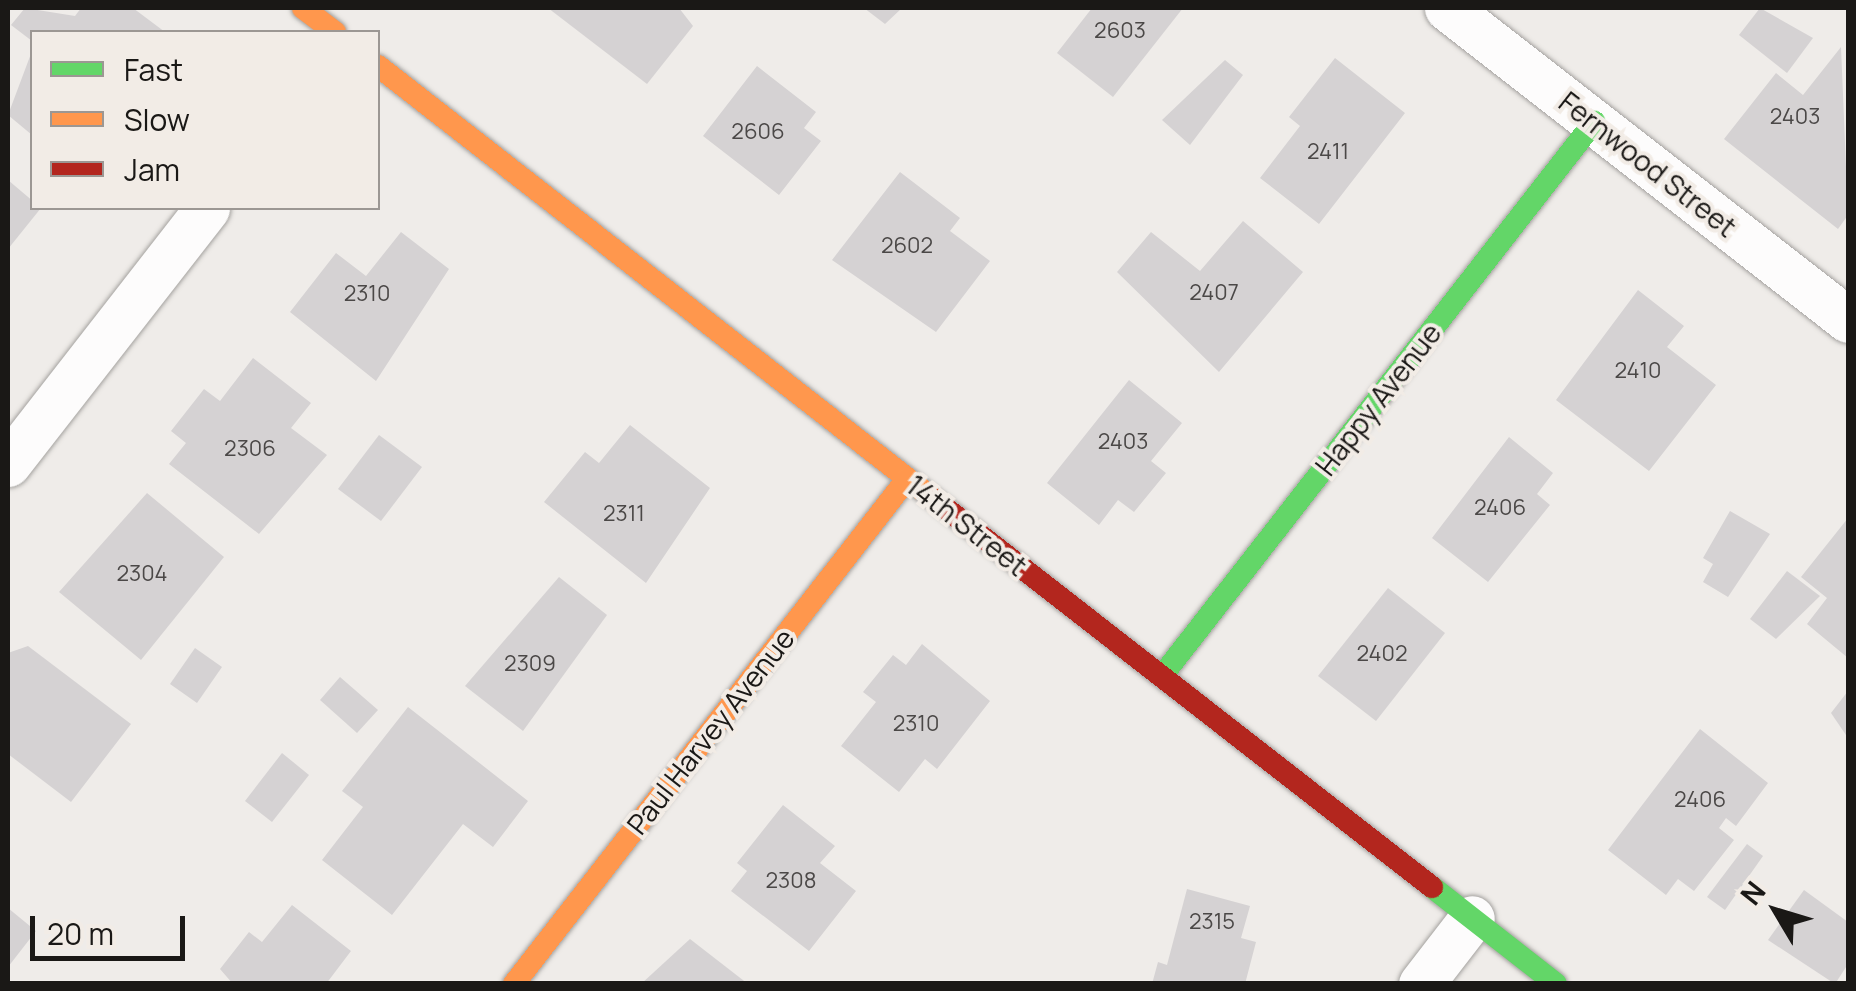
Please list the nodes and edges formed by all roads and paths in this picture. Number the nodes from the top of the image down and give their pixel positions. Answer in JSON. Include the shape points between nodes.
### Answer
{"nodes":[{"id":1,"x":303,"y":8,"type":"edge"},
{"id":2,"x":1447,"y":8,"type":"edge"},
{"id":3,"x":332,"y":30,"type":"edge"},
{"id":4,"x":380,"y":68,"type":"edge"},
{"id":5,"x":1594,"y":122,"type":"junction"},
{"id":6,"x":205,"y":210,"type":"edge"},
{"id":7,"x":1848,"y":320,"type":"edge"},
{"id":8,"x":8,"y":464,"type":"edge"},
{"id":9,"x":907,"y":478,"type":"junction"},
{"id":10,"x":1162,"y":676,"type":"junction"},
{"id":11,"x":1472,"y":918,"type":"junction"},
{"id":12,"x":514,"y":984,"type":"edge"},
{"id":13,"x":1421,"y":984,"type":"edge"},
{"id":14,"x":1556,"y":984,"type":"edge"}],
"edges":[{"from":1,"to":3,"type":"street"},
{"from":2,"to":5,"type":"street","name":"Fernwood Street"},
{"from":4,"to":9,"type":"street","name":"14th Street"},
{"from":5,"to":7,"type":"street","name":"Fernwood Street"},
{"from":5,"to":10,"type":"street","name":"Happy Avenue"},
{"from":6,"to":8,"type":"street"},
{"from":9,"to":10,"type":"street","name":"14th Street"},
{"from":9,"to":12,"type":"street","name":"Paul Harvey Avenue"},
{"from":10,"to":11,"type":"street","name":"14th Street"},
{"from":11,"to":13,"type":"street"},
{"from":11,"to":14,"type":"street","name":"14th Street"}]}
